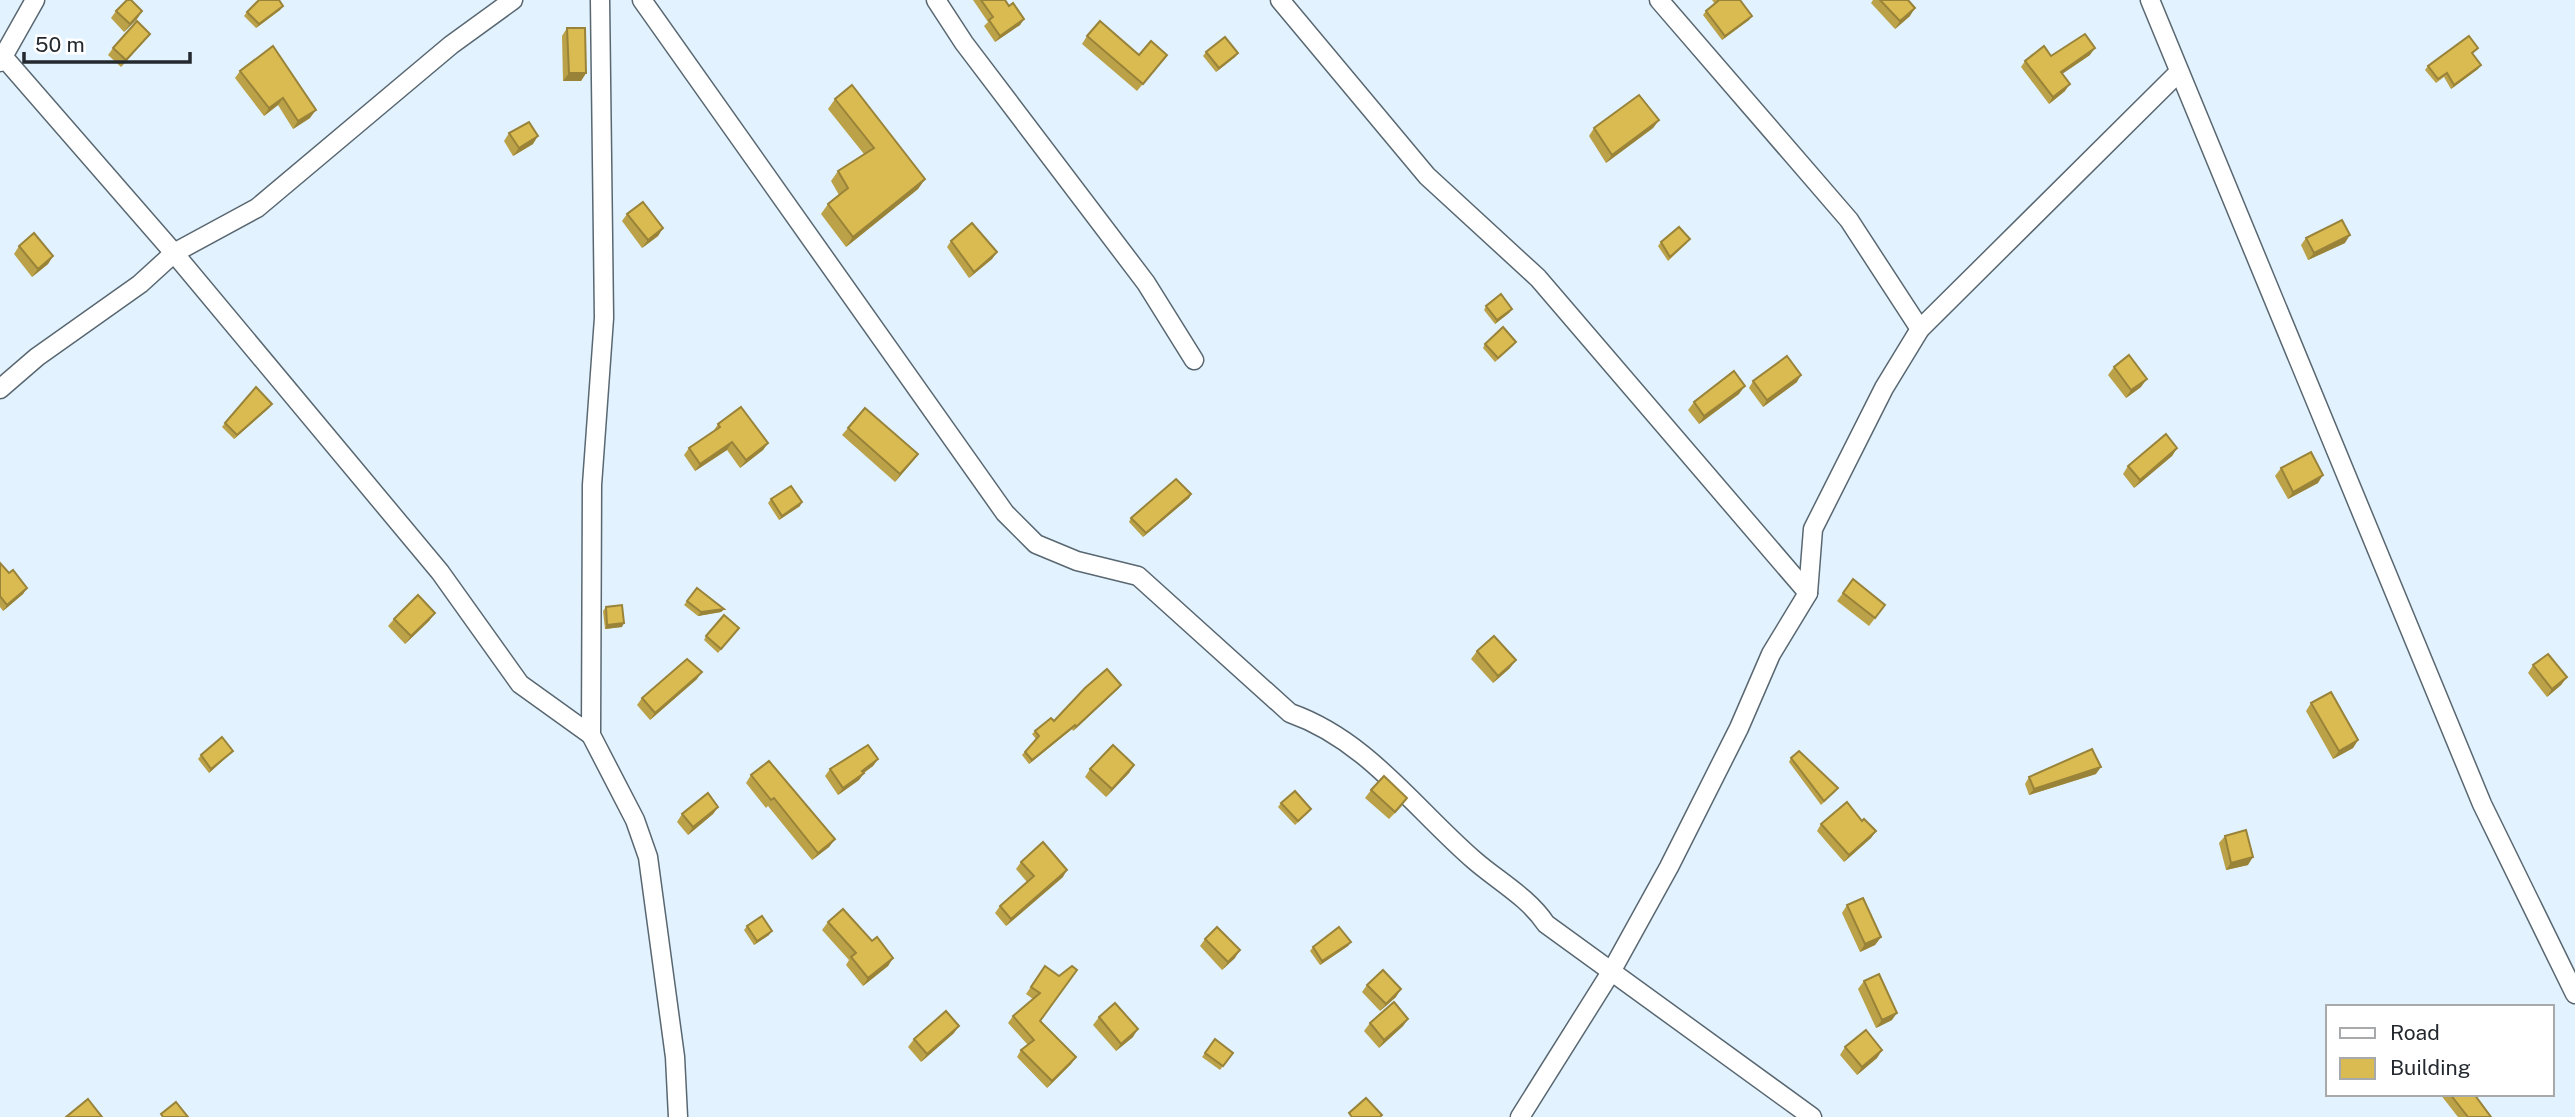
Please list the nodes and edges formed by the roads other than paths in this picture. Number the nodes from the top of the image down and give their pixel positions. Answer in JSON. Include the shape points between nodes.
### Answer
{"nodes":[{"id":1,"x":35,"y":0,"type":"edge"},
{"id":2,"x":513,"y":0,"type":"edge"},
{"id":3,"x":600,"y":0,"type":"edge"},
{"id":4,"x":642,"y":0,"type":"edge"},
{"id":5,"x":936,"y":0,"type":"edge"},
{"id":6,"x":1280,"y":0,"type":"edge"},
{"id":7,"x":1659,"y":0,"type":"edge"},
{"id":8,"x":2150,"y":0,"type":"edge"},
{"id":9,"x":1,"y":57,"type":"edge"},
{"id":10,"x":2179,"y":72,"type":"junction"},
{"id":11,"x":174,"y":253,"type":"junction"},
{"id":12,"x":1920,"y":329,"type":"junction"},
{"id":13,"x":1194,"y":360,"type":"dead end"},
{"id":14,"x":0,"y":388,"type":"edge"},
{"id":15,"x":1808,"y":593,"type":"junction"},
{"id":16,"x":591,"y":735,"type":"junction"},
{"id":17,"x":1611,"y":972,"type":"junction"},
{"id":18,"x":2575,"y":994,"type":"edge"},
{"id":19,"x":678,"y":1117,"type":"edge"},
{"id":20,"x":1520,"y":1117,"type":"edge"},
{"id":21,"x":1812,"y":1117,"type":"edge"}],
"edges":[{"from":1,"to":9,"type":"street"},
{"from":2,"to":11,"type":"street","via":[[452,45],[257,208]]},
{"from":3,"to":16,"type":"street","via":[[604,318],[592,485]]},
{"from":4,"to":17,"type":"street","via":[[1005,513],[1037,544],[1076,561],[1138,576],[1290,713],[1314,722],[1373,761],[1473,859],[1536,909],[1545,924]]},
{"from":5,"to":13,"type":"street","via":[[1146,283]]},
{"from":6,"to":15,"type":"street","via":[[1427,176],[1538,278]]},
{"from":7,"to":12,"type":"street","via":[[1849,220]]},
{"from":8,"to":10,"type":"street"},
{"from":9,"to":11,"type":"street"},
{"from":10,"to":12,"type":"street"},
{"from":10,"to":18,"type":"street","via":[[2482,804]]},
{"from":11,"to":14,"type":"street","via":[[141,284]]},
{"from":11,"to":16,"type":"street","via":[[440,572],[520,684]]},
{"from":12,"to":15,"type":"street","via":[[1884,388],[1813,529]]},
{"from":15,"to":17,"type":"street","via":[[1771,654],[1740,728]]},
{"from":16,"to":19,"type":"street","via":[[635,820],[648,857],[675,1057]]},
{"from":17,"to":20,"type":"street"},
{"from":17,"to":21,"type":"street"}]}
